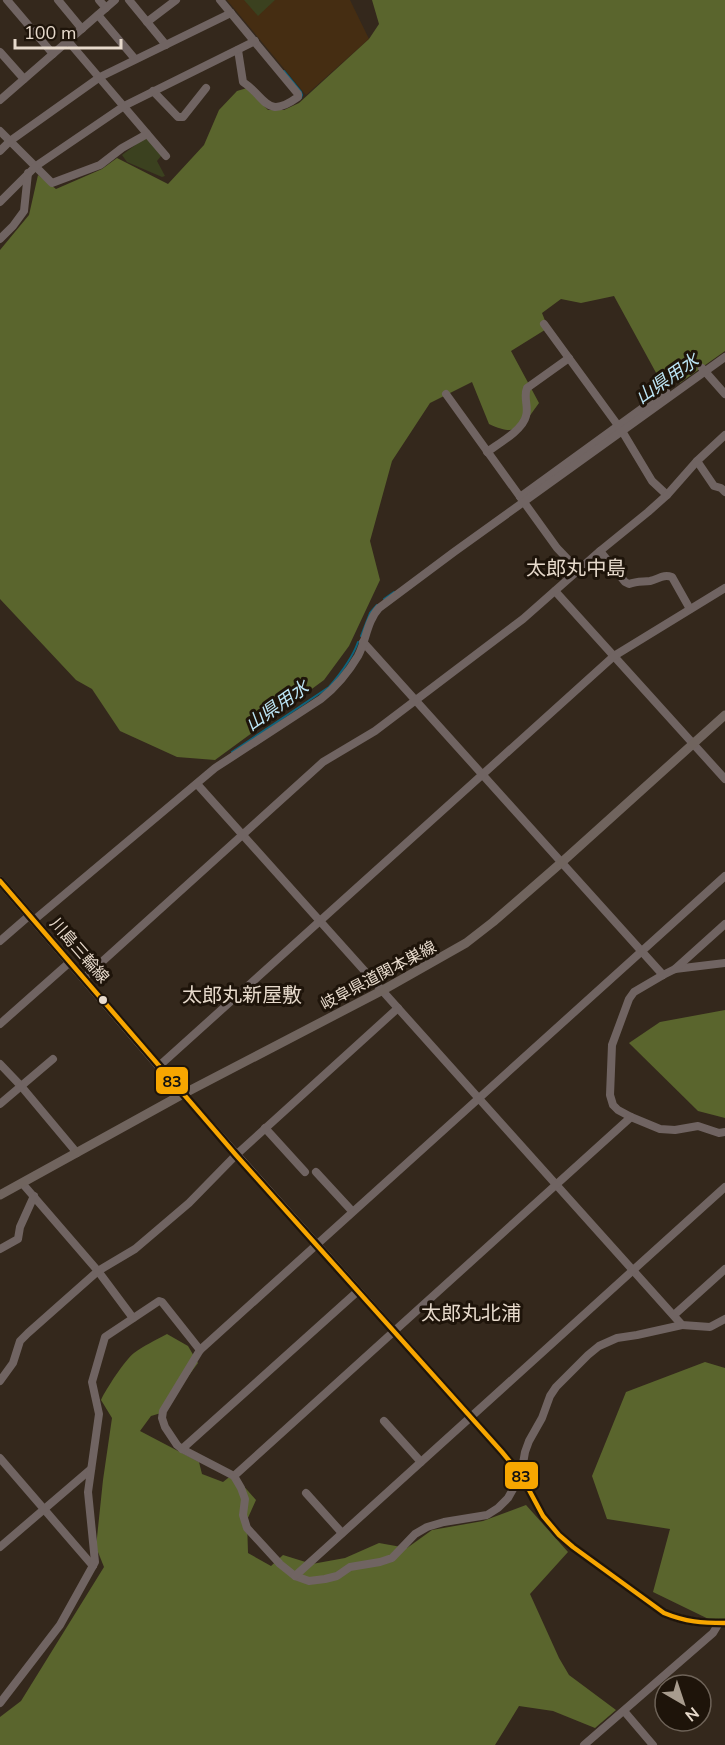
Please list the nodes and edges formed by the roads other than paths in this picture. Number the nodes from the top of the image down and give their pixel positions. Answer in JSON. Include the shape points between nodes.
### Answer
{"nodes":[{"id":1,"x":8,"y":0,"type":"edge"},
{"id":2,"x":58,"y":0,"type":"edge"},
{"id":3,"x":99,"y":0,"type":"edge"},
{"id":4,"x":115,"y":0,"type":"edge"},
{"id":5,"x":129,"y":0,"type":"edge"},
{"id":6,"x":176,"y":0,"type":"edge"},
{"id":7,"x":220,"y":0,"type":"edge"},
{"id":8,"x":106,"y":8,"type":"junction"},
{"id":9,"x":231,"y":13,"type":"junction"},
{"id":10,"x":98,"y":15,"type":"junction"},
{"id":11,"x":147,"y":22,"type":"junction"},
{"id":12,"x":82,"y":29,"type":"junction"},
{"id":13,"x":68,"y":40,"type":"junction"},
{"id":14,"x":255,"y":41,"type":"junction"},
{"id":15,"x":166,"y":45,"type":"junction"},
{"id":16,"x":238,"y":50,"type":"junction"},
{"id":17,"x":0,"y":52,"type":"edge"},
{"id":18,"x":53,"y":54,"type":"junction"},
{"id":19,"x":135,"y":59,"type":"junction"},
{"id":20,"x":100,"y":77,"type":"junction"},
{"id":21,"x":24,"y":80,"type":"junction"},
{"id":22,"x":206,"y":88,"type":"dead end"},
{"id":23,"x":153,"y":91,"type":"junction"},
{"id":24,"x":0,"y":100,"type":"edge"},
{"id":25,"x":124,"y":106,"type":"junction"},
{"id":26,"x":0,"y":131,"type":"edge"},
{"id":27,"x":147,"y":134,"type":"junction"},
{"id":28,"x":10,"y":141,"type":"junction"},
{"id":29,"x":0,"y":151,"type":"edge"},
{"id":30,"x":166,"y":156,"type":"dead end"},
{"id":31,"x":36,"y":166,"type":"junction"},
{"id":32,"x":29,"y":172,"type":"junction"},
{"id":33,"x":0,"y":202,"type":"edge"},
{"id":34,"x":0,"y":239,"type":"edge"},
{"id":35,"x":544,"y":324,"type":"dead end"},
{"id":36,"x":725,"y":357,"type":"edge"},
{"id":37,"x":569,"y":358,"type":"junction"},
{"id":38,"x":704,"y":370,"type":"junction"},
{"id":39,"x":666,"y":391,"type":"dead end"},
{"id":40,"x":446,"y":394,"type":"dead end"},
{"id":41,"x":725,"y":394,"type":"edge"},
{"id":42,"x":620,"y":428,"type":"junction"},
{"id":43,"x":725,"y":435,"type":"edge"},
{"id":44,"x":487,"y":452,"type":"junction"},
{"id":45,"x":697,"y":461,"type":"junction"},
{"id":46,"x":725,"y":492,"type":"edge"},
{"id":47,"x":667,"y":495,"type":"junction"},
{"id":48,"x":522,"y":500,"type":"junction"},
{"id":49,"x":600,"y":551,"type":"junction"},
{"id":50,"x":578,"y":570,"type":"junction"},
{"id":51,"x":725,"y":588,"type":"edge"},
{"id":52,"x":555,"y":591,"type":"junction"},
{"id":53,"x":690,"y":609,"type":"junction"},
{"id":54,"x":363,"y":642,"type":"junction"},
{"id":55,"x":614,"y":656,"type":"junction"},
{"id":56,"x":416,"y":700,"type":"junction"},
{"id":57,"x":725,"y":715,"type":"edge"},
{"id":58,"x":693,"y":744,"type":"junction"},
{"id":59,"x":483,"y":775,"type":"junction"},
{"id":60,"x":725,"y":779,"type":"edge"},
{"id":61,"x":197,"y":784,"type":"junction"},
{"id":62,"x":242,"y":836,"type":"junction"},
{"id":63,"x":562,"y":862,"type":"junction"},
{"id":64,"x":725,"y":876,"type":"edge"},
{"id":65,"x":0,"y":881,"type":"edge"},
{"id":66,"x":32,"y":917,"type":"junction"},
{"id":67,"x":320,"y":921,"type":"junction"},
{"id":68,"x":725,"y":924,"type":"edge"},
{"id":69,"x":0,"y":941,"type":"edge"},
{"id":70,"x":642,"y":951,"type":"junction"},
{"id":71,"x":70,"y":962,"type":"junction"},
{"id":72,"x":725,"y":963,"type":"edge"},
{"id":73,"x":675,"y":969,"type":"junction"},
{"id":74,"x":663,"y":975,"type":"junction"},
{"id":75,"x":84,"y":978,"type":"junction"},
{"id":76,"x":383,"y":990,"type":"junction"},
{"id":77,"x":398,"y":1008,"type":"junction"},
{"id":78,"x":0,"y":1024,"type":"edge"},
{"id":79,"x":53,"y":1059,"type":"dead end"},
{"id":80,"x":0,"y":1064,"type":"edge"},
{"id":81,"x":159,"y":1066,"type":"junction"},
{"id":82,"x":21,"y":1086,"type":"junction"},
{"id":83,"x":183,"y":1094,"type":"junction"},
{"id":84,"x":478,"y":1098,"type":"junction"},
{"id":85,"x":0,"y":1104,"type":"edge"},
{"id":86,"x":631,"y":1117,"type":"junction"},
{"id":87,"x":266,"y":1128,"type":"junction"},
{"id":88,"x":725,"y":1132,"type":"edge"},
{"id":89,"x":76,"y":1153,"type":"junction"},
{"id":90,"x":236,"y":1155,"type":"junction"},
{"id":91,"x":305,"y":1172,"type":"dead end"},
{"id":92,"x":316,"y":1172,"type":"dead end"},
{"id":93,"x":22,"y":1183,"type":"junction"},
{"id":94,"x":557,"y":1184,"type":"junction"},
{"id":95,"x":725,"y":1187,"type":"edge"},
{"id":96,"x":0,"y":1195,"type":"edge"},
{"id":97,"x":34,"y":1196,"type":"junction"},
{"id":98,"x":352,"y":1211,"type":"junction"},
{"id":99,"x":316,"y":1244,"type":"junction"},
{"id":100,"x":0,"y":1249,"type":"edge"},
{"id":101,"x":725,"y":1269,"type":"edge"},
{"id":102,"x":634,"y":1270,"type":"junction"},
{"id":103,"x":98,"y":1271,"type":"junction"},
{"id":104,"x":358,"y":1291,"type":"junction"},
{"id":105,"x":674,"y":1315,"type":"junction"},
{"id":106,"x":133,"y":1318,"type":"junction"},
{"id":107,"x":725,"y":1319,"type":"edge"},
{"id":108,"x":682,"y":1325,"type":"junction"},
{"id":109,"x":394,"y":1331,"type":"junction"},
{"id":110,"x":200,"y":1350,"type":"junction"},
{"id":111,"x":0,"y":1381,"type":"edge"},
{"id":112,"x":471,"y":1417,"type":"junction"},
{"id":113,"x":384,"y":1421,"type":"dead end"},
{"id":114,"x":182,"y":1449,"type":"junction"},
{"id":115,"x":0,"y":1458,"type":"edge"},
{"id":116,"x":421,"y":1462,"type":"junction"},
{"id":117,"x":91,"y":1469,"type":"junction"},
{"id":118,"x":521,"y":1475,"type":"junction"},
{"id":119,"x":234,"y":1476,"type":"junction"},
{"id":120,"x":306,"y":1493,"type":"dead end"},
{"id":121,"x":44,"y":1509,"type":"junction"},
{"id":122,"x":342,"y":1533,"type":"junction"},
{"id":123,"x":0,"y":1547,"type":"edge"},
{"id":124,"x":93,"y":1566,"type":"junction"},
{"id":125,"x":295,"y":1576,"type":"junction"},
{"id":126,"x":722,"y":1623,"type":"edge"},
{"id":127,"x":0,"y":1703,"type":"edge"},
{"id":128,"x":624,"y":1711,"type":"junction"},
{"id":129,"x":584,"y":1745,"type":"edge"},
{"id":130,"x":653,"y":1745,"type":"edge"}],
"edges":[{"from":1,"to":18,"type":"street"},
{"from":2,"to":12,"type":"street"},
{"from":3,"to":8,"type":"street"},
{"from":4,"to":8,"type":"street"},
{"from":5,"to":11,"type":"street"},
{"from":6,"to":11,"type":"street"},
{"from":7,"to":9,"type":"street"},
{"from":8,"to":10,"type":"street"},
{"from":9,"to":14,"type":"street"},
{"from":9,"to":15,"type":"street"},
{"from":10,"to":12,"type":"street"},
{"from":10,"to":19,"type":"street"},
{"from":11,"to":15,"type":"street"},
{"from":12,"to":13,"type":"street"},
{"from":13,"to":18,"type":"street"},
{"from":13,"to":20,"type":"street"},
{"from":14,"to":16,"type":"street"},
{"from":14,"to":16,"type":"street","via":[[298,94],[287,105],[268,106],[243,82]]},
{"from":15,"to":19,"type":"street"},
{"from":16,"to":23,"type":"street"},
{"from":17,"to":21,"type":"street"},
{"from":18,"to":21,"type":"street"},
{"from":19,"to":20,"type":"street"},
{"from":20,"to":25,"type":"street"},
{"from":20,"to":28,"type":"street"},
{"from":21,"to":24,"type":"street"},
{"from":22,"to":23,"type":"street","via":[[183,117],[178,117]]},
{"from":23,"to":25,"type":"street"},
{"from":25,"to":27,"type":"street"},
{"from":25,"to":31,"type":"street"},
{"from":26,"to":28,"type":"street"},
{"from":27,"to":30,"type":"street"},
{"from":27,"to":31,"type":"street","via":[[100,165],[52,183]]},
{"from":28,"to":29,"type":"street"},
{"from":28,"to":31,"type":"street"},
{"from":31,"to":32,"type":"street"},
{"from":32,"to":33,"type":"street"},
{"from":32,"to":34,"type":"street","via":[[24,211]]},
{"from":35,"to":37,"type":"street"},
{"from":36,"to":38,"type":"street"},
{"from":37,"to":42,"type":"street"},
{"from":37,"to":44,"type":"street","via":[[527,388],[523,423]]},
{"from":38,"to":41,"type":"street"},
{"from":38,"to":42,"type":"street"},
{"from":39,"to":42,"type":"street"},
{"from":40,"to":44,"type":"street"},
{"from":42,"to":47,"type":"street","via":[[652,480]]},
{"from":42,"to":48,"type":"street"},
{"from":43,"to":45,"type":"street"},
{"from":44,"to":48,"type":"street"},
{"from":45,"to":46,"type":"street","via":[[714,486]]},
{"from":45,"to":47,"type":"street"},
{"from":47,"to":49,"type":"street"},
{"from":48,"to":50,"type":"street"},
{"from":48,"to":54,"type":"street","via":[[379,608]]},
{"from":49,"to":50,"type":"street"},
{"from":49,"to":53,"type":"street","via":[[629,584],[672,577]]},
{"from":50,"to":52,"type":"street"},
{"from":51,"to":53,"type":"street"},
{"from":52,"to":55,"type":"street"},
{"from":52,"to":56,"type":"street"},
{"from":53,"to":55,"type":"street"},
{"from":54,"to":56,"type":"street"},
{"from":54,"to":61,"type":"street","via":[[339,682],[321,699]]},
{"from":55,"to":58,"type":"street"},
{"from":55,"to":59,"type":"street"},
{"from":56,"to":59,"type":"street"},
{"from":56,"to":62,"type":"street","via":[[375,731],[323,762]]},
{"from":57,"to":58,"type":"main road","name":"岐阜県道関本巣線"},
{"from":58,"to":60,"type":"street"},
{"from":58,"to":63,"type":"main road","name":"岐阜県道関本巣線"},
{"from":59,"to":63,"type":"street"},
{"from":59,"to":67,"type":"street"},
{"from":61,"to":62,"type":"street"},
{"from":61,"to":66,"type":"street"},
{"from":62,"to":67,"type":"street"},
{"from":62,"to":75,"type":"street"},
{"from":63,"to":70,"type":"street"},
{"from":63,"to":76,"type":"main road","name":"岐阜県道関本巣線","via":[[466,943]]},
{"from":64,"to":70,"type":"street"},
{"from":65,"to":66,"type":"main road","name":"川島三輪線"},
{"from":66,"to":69,"type":"street"},
{"from":66,"to":71,"type":"main road","name":"川島三輪線"},
{"from":67,"to":76,"type":"street"},
{"from":67,"to":81,"type":"street"},
{"from":68,"to":73,"type":"street"},
{"from":70,"to":74,"type":"street"},
{"from":70,"to":84,"type":"street"},
{"from":71,"to":75,"type":"main road","name":"川島三輪線"},
{"from":71,"to":78,"type":"street"},
{"from":72,"to":73,"type":"street"},
{"from":73,"to":74,"type":"street"},
{"from":74,"to":86,"type":"street","via":[[634,992],[612,1045],[610,1095],[613,1105]]},
{"from":75,"to":81,"type":"main road","name":"川島三輪線"},
{"from":76,"to":77,"type":"street"},
{"from":76,"to":83,"type":"main road","name":"岐阜県道関本巣線"},
{"from":77,"to":84,"type":"street"},
{"from":77,"to":87,"type":"street"},
{"from":79,"to":82,"type":"street"},
{"from":80,"to":82,"type":"street"},
{"from":81,"to":83,"type":"main road","name":"川島三輪線"},
{"from":82,"to":85,"type":"street"},
{"from":82,"to":89,"type":"street"},
{"from":83,"to":89,"type":"main road","name":"岐阜県道関本巣線"},
{"from":83,"to":90,"type":"street"},
{"from":84,"to":94,"type":"street"},
{"from":84,"to":98,"type":"street"},
{"from":86,"to":88,"type":"street","via":[[660,1129],[698,1126]]},
{"from":86,"to":94,"type":"street"},
{"from":87,"to":90,"type":"street"},
{"from":87,"to":91,"type":"street"},
{"from":89,"to":93,"type":"main road","name":"岐阜県道関本巣線"},
{"from":90,"to":99,"type":"street"},
{"from":90,"to":103,"type":"street","via":[[189,1203],[135,1249]]},
{"from":92,"to":98,"type":"street"},
{"from":93,"to":96,"type":"main road","name":"岐阜県道関本巣線"},
{"from":93,"to":97,"type":"street"},
{"from":94,"to":102,"type":"street"},
{"from":94,"to":109,"type":"street"},
{"from":95,"to":102,"type":"street"},
{"from":97,"to":100,"type":"street","via":[[18,1239]]},
{"from":97,"to":103,"type":"street"},
{"from":98,"to":99,"type":"street"},
{"from":99,"to":104,"type":"street"},
{"from":99,"to":110,"type":"street"},
{"from":101,"to":105,"type":"street"},
{"from":102,"to":105,"type":"street"},
{"from":102,"to":112,"type":"street"},
{"from":103,"to":106,"type":"street"},
{"from":103,"to":111,"type":"street","via":[[20,1341],[13,1363]]},
{"from":104,"to":109,"type":"street"},
{"from":104,"to":114,"type":"street"},
{"from":105,"to":108,"type":"street"},
{"from":106,"to":110,"type":"street","via":[[162,1302]]},
{"from":106,"to":117,"type":"street","via":[[105,1337],[92,1382],[99,1414]]},
{"from":107,"to":108,"type":"street","via":[[710,1327]]},
{"from":108,"to":118,"type":"street","via":[[617,1338],[588,1355],[550,1396],[529,1441]]},
{"from":109,"to":112,"type":"street"},
{"from":109,"to":119,"type":"street"},
{"from":110,"to":114,"type":"street","via":[[163,1411],[165,1427]]},
{"from":112,"to":116,"type":"street"},
{"from":112,"to":118,"type":"street"},
{"from":113,"to":116,"type":"street"},
{"from":114,"to":119,"type":"street"},
{"from":115,"to":121,"type":"street"},
{"from":116,"to":122,"type":"street"},
{"from":117,"to":121,"type":"street"},
{"from":117,"to":124,"type":"street","via":[[88,1492]]},
{"from":118,"to":125,"type":"street","via":[[498,1508],[487,1515],[427,1527],[392,1558],[350,1567],[326,1579],[309,1581]]},
{"from":118,"to":126,"type":"street","via":[[543,1516],[573,1547],[664,1613],[681,1620]]},
{"from":119,"to":125,"type":"street","via":[[245,1499],[243,1515],[247,1528]]},
{"from":120,"to":122,"type":"street"},
{"from":121,"to":123,"type":"street"},
{"from":121,"to":124,"type":"street"},
{"from":122,"to":125,"type":"street"},
{"from":124,"to":127,"type":"street","via":[[60,1625]]},
{"from":126,"to":128,"type":"street"},
{"from":128,"to":129,"type":"street"},
{"from":128,"to":130,"type":"street"}]}
